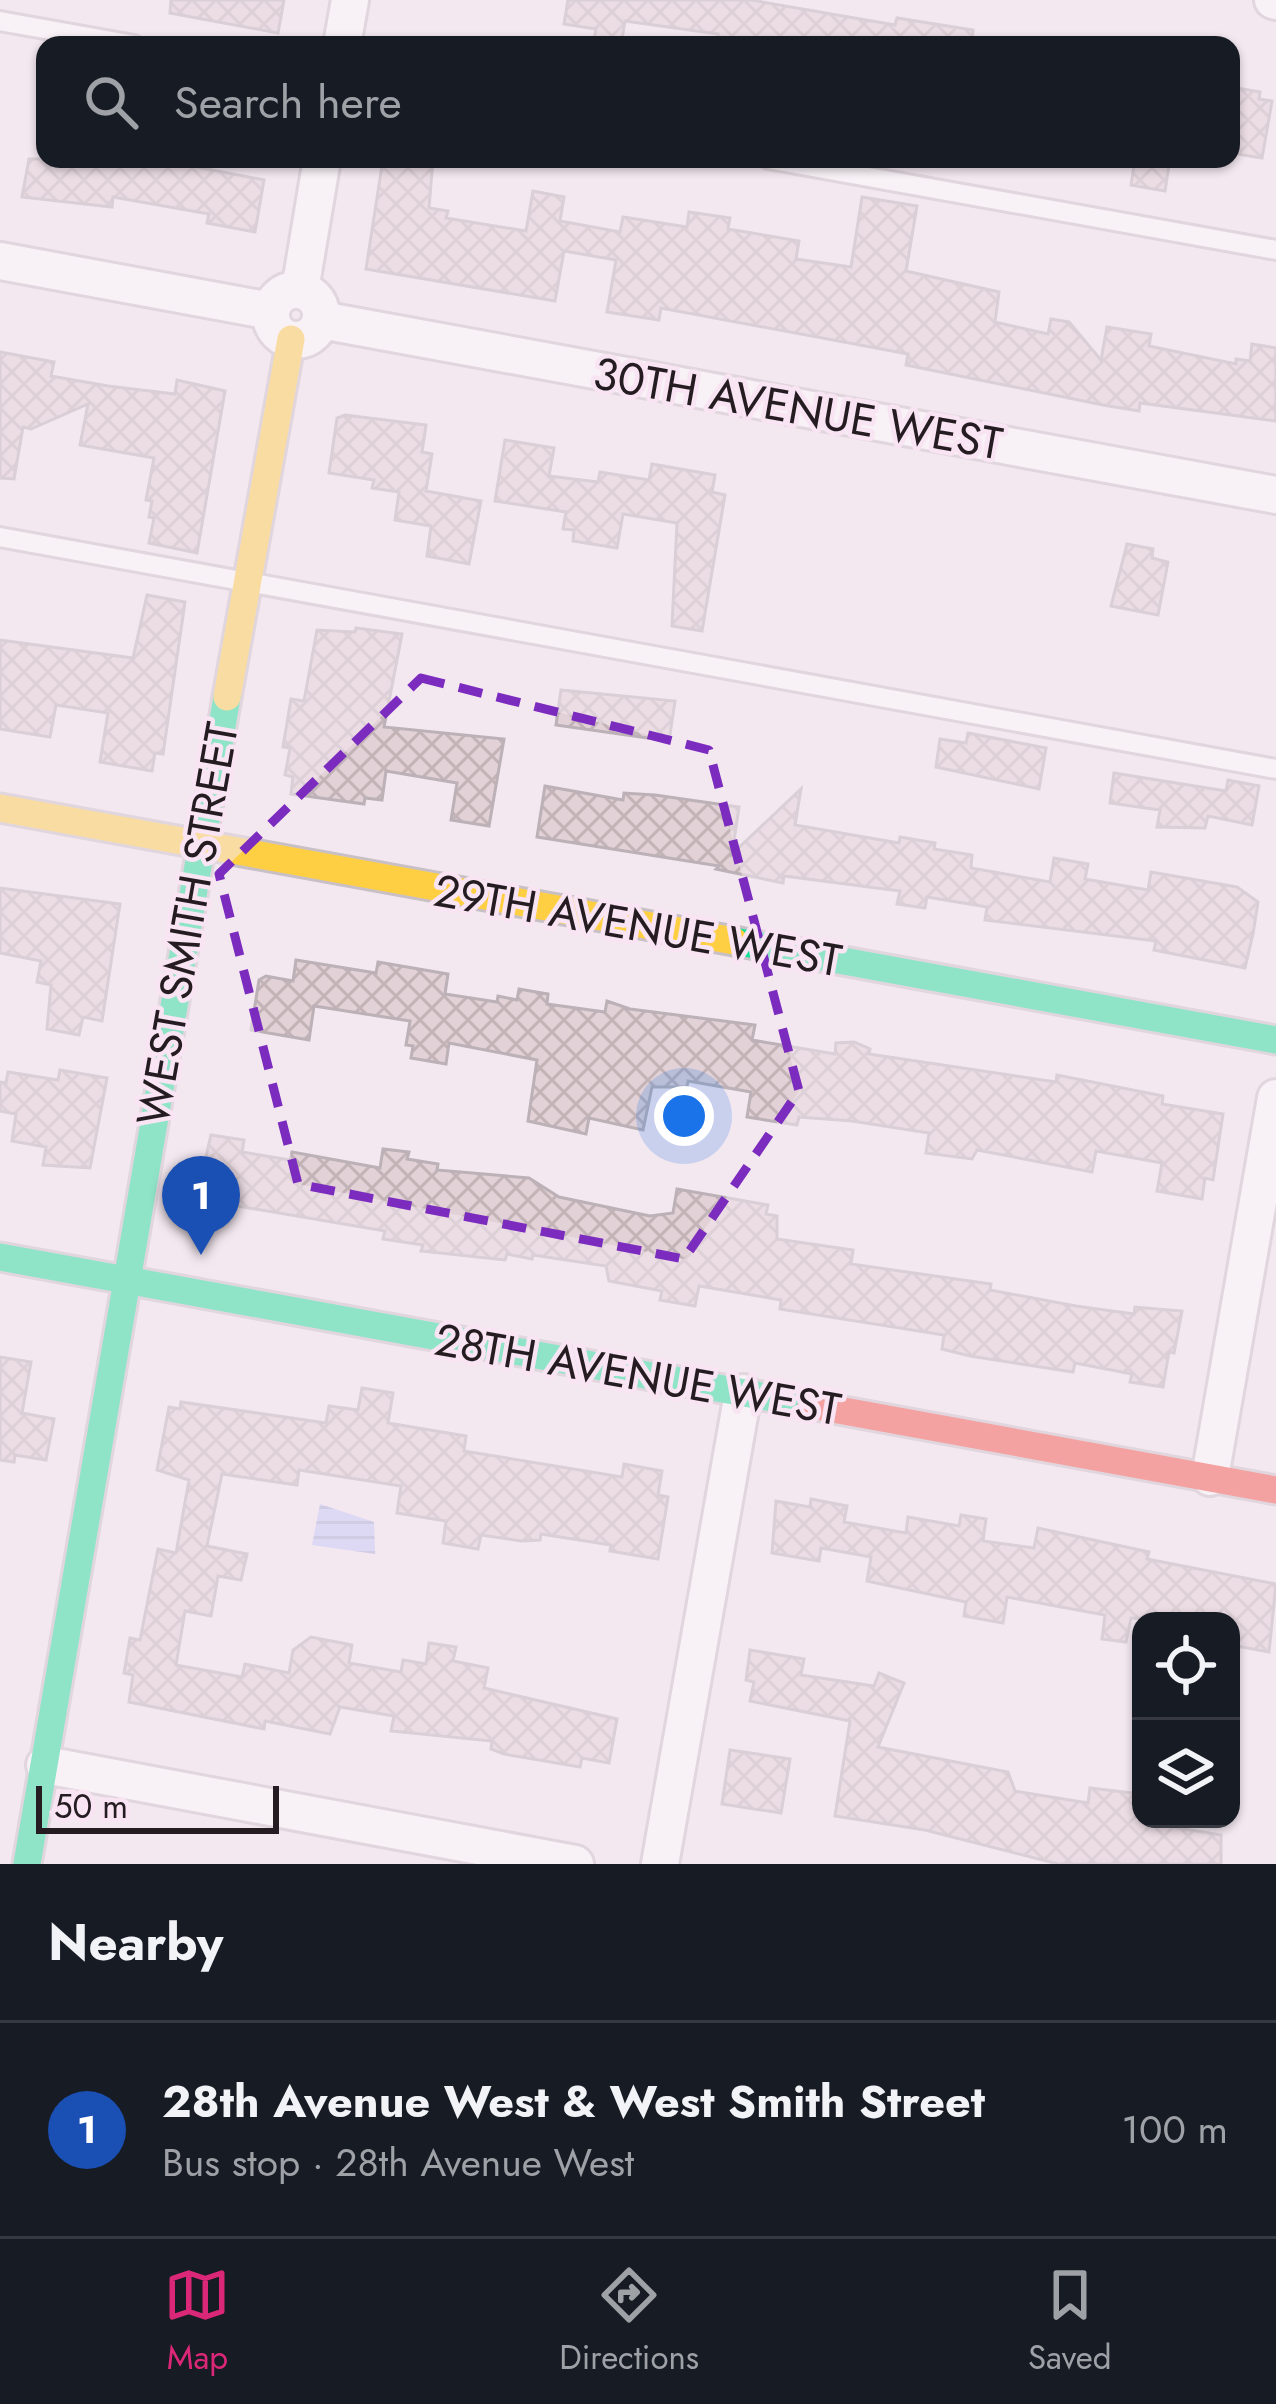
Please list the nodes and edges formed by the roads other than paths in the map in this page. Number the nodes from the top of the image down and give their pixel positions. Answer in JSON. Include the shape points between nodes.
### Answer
{"nodes":[{"id":1,"x":350,"y":0,"type":"edge"},
{"id":2,"x":0,"y":20,"type":"edge"},
{"id":3,"x":86,"y":36,"type":"edge"},
{"id":4,"x":344,"y":36,"type":"edge"},
{"id":5,"x":320,"y":168,"type":"edge"},
{"id":6,"x":817,"y":168,"type":"edge"},
{"id":7,"x":1276,"y":250,"type":"edge"},
{"id":8,"x":0,"y":261,"type":"edge"},
{"id":9,"x":295,"y":315,"type":"junction"},
{"id":10,"x":1276,"y":495,"type":"edge"},
{"id":11,"x":0,"y":538,"type":"edge"},
{"id":12,"x":248,"y":583,"type":"junction"},
{"id":13,"x":1276,"y":770,"type":"edge"},
{"id":14,"x":0,"y":808,"type":"edge"},
{"id":15,"x":201,"y":846,"type":"junction"},
{"id":16,"x":1276,"y":1040,"type":"edge"},
{"id":17,"x":1276,"y":1098,"type":"edge"},
{"id":18,"x":1262,"y":1254,"type":"edge"},
{"id":19,"x":0,"y":1257,"type":"edge"},
{"id":20,"x":124,"y":1280,"type":"junction"},
{"id":21,"x":743,"y":1393,"type":"junction"},
{"id":22,"x":1210,"y":1477,"type":"junction"},
{"id":23,"x":1276,"y":1490,"type":"edge"},
{"id":24,"x":45,"y":1766,"type":"junction"},
{"id":25,"x":28,"y":1864,"type":"edge"},
{"id":26,"x":575,"y":1864,"type":"edge"},
{"id":27,"x":660,"y":1864,"type":"edge"}],
"edges":[{"from":1,"to":4,"type":"street"},
{"from":2,"to":3,"type":"lane"},
{"from":5,"to":9,"type":"street","name":"WEST SMITH STREET"},
{"from":6,"to":7,"type":"lane"},
{"from":8,"to":9,"type":"street","name":"30TH AVENUE WEST"},
{"from":9,"to":10,"type":"street","name":"30TH AVENUE WEST"},
{"from":9,"to":12,"type":"street","name":"WEST SMITH STREET"},
{"from":11,"to":12,"type":"lane"},
{"from":12,"to":13,"type":"lane"},
{"from":12,"to":15,"type":"street","name":"WEST SMITH STREET"},
{"from":14,"to":15,"type":"street","name":"29TH AVENUE WEST"},
{"from":15,"to":16,"type":"street","name":"29TH AVENUE WEST"},
{"from":15,"to":20,"type":"street","name":"WEST SMITH STREET"},
{"from":17,"to":18,"type":"street"},
{"from":18,"to":22,"type":"street"},
{"from":19,"to":20,"type":"street","name":"28TH AVENUE WEST"},
{"from":20,"to":21,"type":"street","name":"28TH AVENUE WEST"},
{"from":20,"to":24,"type":"street","name":"WEST SMITH STREET"},
{"from":21,"to":22,"type":"street","name":"28TH AVENUE WEST"},
{"from":21,"to":27,"type":"street"},
{"from":22,"to":23,"type":"street","name":"28TH AVENUE WEST"},
{"from":24,"to":25,"type":"street","name":"WEST SMITH STREET"},
{"from":24,"to":26,"type":"street"}]}
